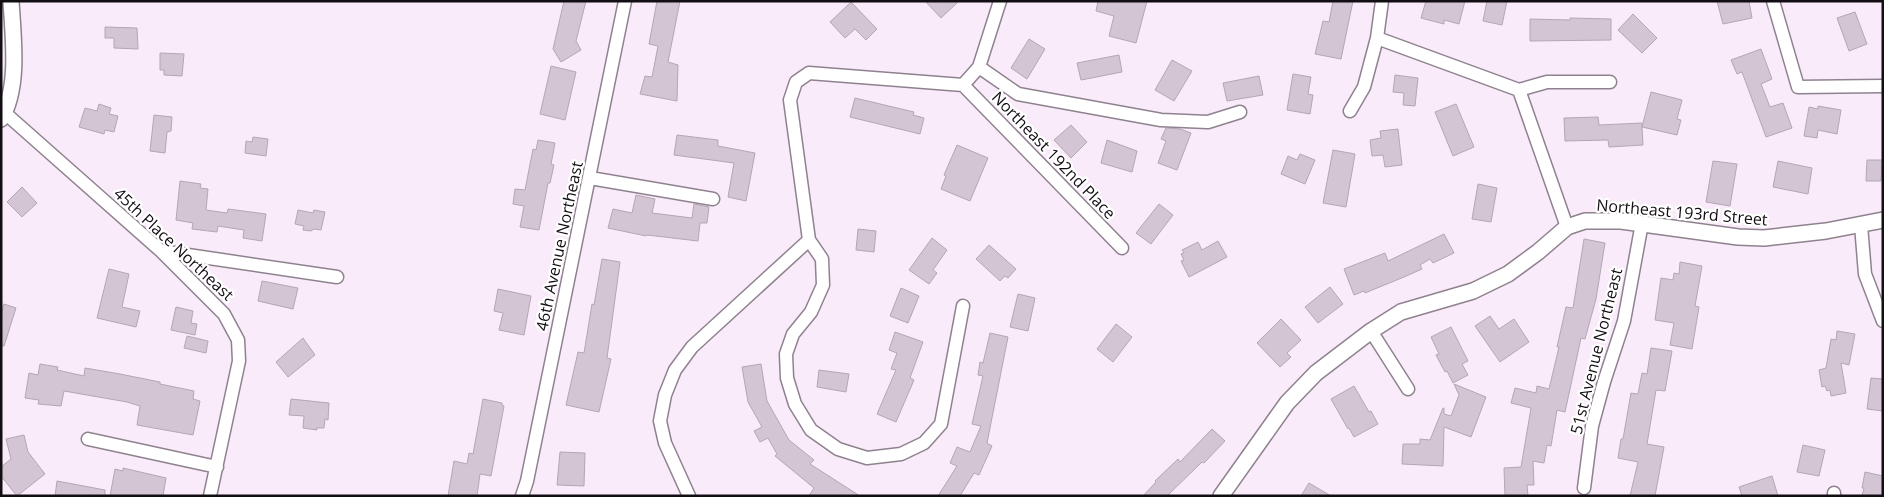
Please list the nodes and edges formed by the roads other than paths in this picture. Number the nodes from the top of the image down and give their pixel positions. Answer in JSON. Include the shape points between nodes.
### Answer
{"nodes":[{"id":1,"x":11,"y":1,"type":"edge"},
{"id":2,"x":625,"y":1,"type":"edge"},
{"id":3,"x":1000,"y":1,"type":"edge"},
{"id":4,"x":1382,"y":1,"type":"edge"},
{"id":5,"x":1773,"y":1,"type":"edge"},
{"id":6,"x":1377,"y":38,"type":"junction"},
{"id":7,"x":979,"y":67,"type":"junction"},
{"id":8,"x":1610,"y":82,"type":"dead end"},
{"id":9,"x":963,"y":85,"type":"junction"},
{"id":10,"x":1883,"y":86,"type":"edge"},
{"id":11,"x":1519,"y":90,"type":"junction"},
{"id":12,"x":1350,"y":111,"type":"dead end"},
{"id":13,"x":1240,"y":112,"type":"dead end"},
{"id":14,"x":3,"y":116,"type":"edge"},
{"id":15,"x":590,"y":178,"type":"junction"},
{"id":16,"x":713,"y":199,"type":"dead end"},
{"id":17,"x":1883,"y":220,"type":"edge"},
{"id":18,"x":1642,"y":223,"type":"junction"},
{"id":19,"x":1861,"y":225,"type":"junction"},
{"id":20,"x":1567,"y":227,"type":"junction"},
{"id":21,"x":810,"y":240,"type":"junction"},
{"id":22,"x":1122,"y":248,"type":"dead end"},
{"id":23,"x":161,"y":251,"type":"junction"},
{"id":24,"x":337,"y":277,"type":"dead end"},
{"id":25,"x":964,"y":306,"type":"dead end"},
{"id":26,"x":1883,"y":321,"type":"edge"},
{"id":27,"x":1371,"y":330,"type":"junction"},
{"id":28,"x":1408,"y":389,"type":"dead end"},
{"id":29,"x":88,"y":439,"type":"dead end"},
{"id":30,"x":217,"y":466,"type":"junction"},
{"id":31,"x":1584,"y":488,"type":"dead end"},
{"id":32,"x":210,"y":496,"type":"edge"},
{"id":33,"x":522,"y":496,"type":"edge"},
{"id":34,"x":689,"y":496,"type":"edge"},
{"id":35,"x":1221,"y":496,"type":"edge"}],
"edges":[{"from":1,"to":14,"type":"street","via":[[12,84]]},
{"from":2,"to":15,"type":"street","name":"46th Avenue Northeast"},
{"from":3,"to":7,"type":"street"},
{"from":4,"to":6,"type":"street"},
{"from":5,"to":10,"type":"street","via":[[1798,87]]},
{"from":6,"to":11,"type":"street"},
{"from":6,"to":12,"type":"street","via":[[1364,87]]},
{"from":7,"to":9,"type":"street"},
{"from":7,"to":13,"type":"street","via":[[1018,94],[1161,120],[1208,122]]},
{"from":8,"to":11,"type":"street","via":[[1546,82]]},
{"from":9,"to":21,"type":"street","via":[[809,73],[796,82],[790,100]]},
{"from":9,"to":22,"type":"street","name":"Northeast 192nd Place"},
{"from":11,"to":20,"type":"street"},
{"from":14,"to":23,"type":"street","name":"45th Place Northeast"},
{"from":15,"to":16,"type":"street"},
{"from":15,"to":33,"type":"street","name":"46th Avenue Northeast"},
{"from":17,"to":19,"type":"street","name":"Northeast 193rd Street"},
{"from":18,"to":19,"type":"street","name":"Northeast 193rd Street","via":[[1764,238]]},
{"from":18,"to":20,"type":"street","name":"Northeast 193rd Street","via":[[1602,220]]},
{"from":18,"to":31,"type":"street","name":"51st Avenue Northeast","via":[[1624,321],[1592,426]]},
{"from":19,"to":26,"type":"street","via":[[1864,274]]},
{"from":20,"to":27,"type":"street","name":"Northeast 193rd Street","via":[[1508,274],[1488,285],[1401,312]]},
{"from":21,"to":25,"type":"street","via":[[822,259],[823,285],[811,312],[793,334],[786,354],[787,378],[795,404],[811,430],[838,449],[868,458],[901,454],[924,443],[941,424]]},
{"from":21,"to":34,"type":"street","via":[[692,347],[675,370],[664,396],[660,421],[665,443]]},
{"from":23,"to":24,"type":"street"},
{"from":23,"to":30,"type":"street","name":"45th Place Northeast","via":[[224,314],[238,340],[239,361]]},
{"from":27,"to":28,"type":"street"},
{"from":27,"to":35,"type":"street","name":"Northeast 193rd Street","via":[[1316,373],[1287,403]]},
{"from":29,"to":30,"type":"street"},
{"from":30,"to":32,"type":"street","name":"45th Place Northeast"}]}
